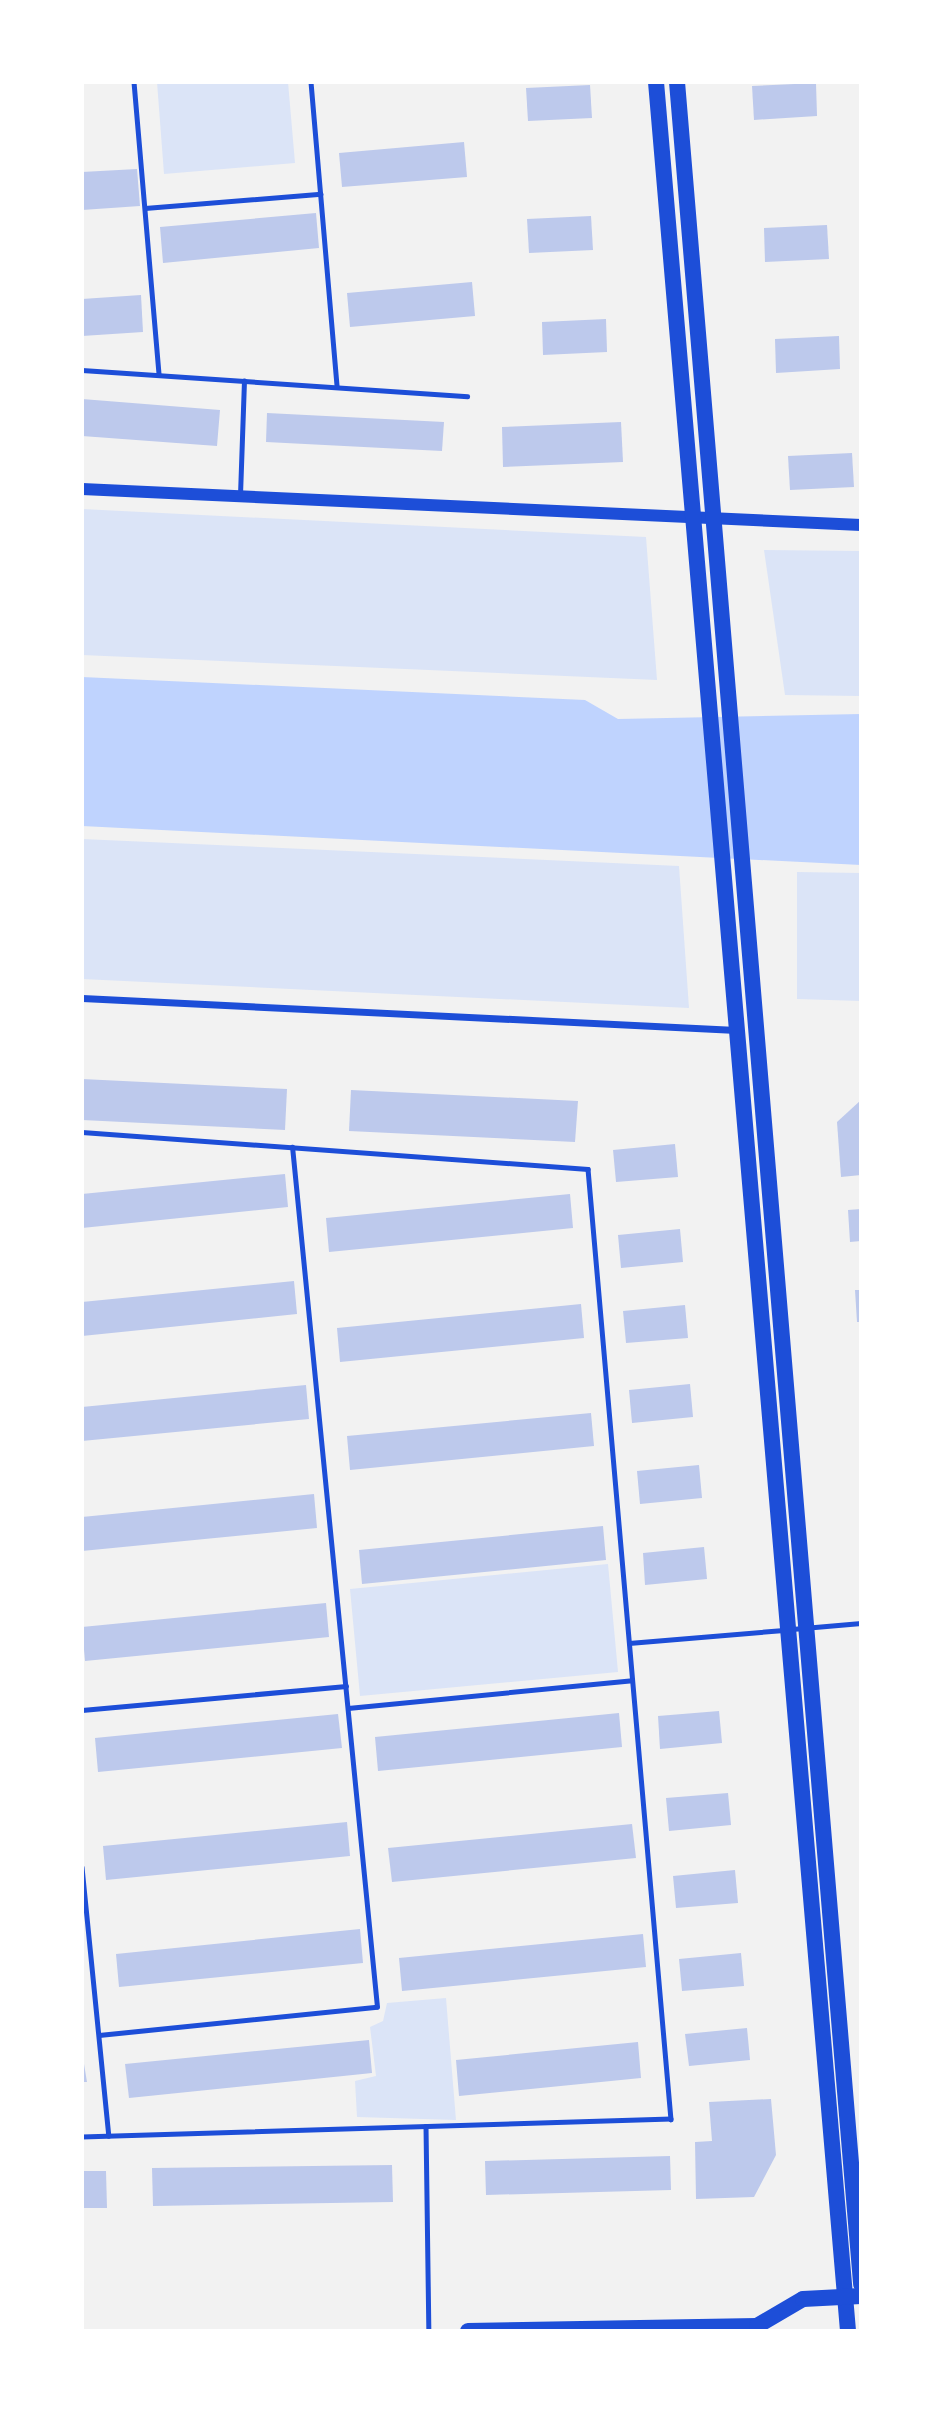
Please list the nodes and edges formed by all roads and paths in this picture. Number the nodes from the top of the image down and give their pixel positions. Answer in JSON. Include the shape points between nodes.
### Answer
{"nodes":[{"id":1,"x":134,"y":82,"type":"edge"},
{"id":2,"x":311,"y":82,"type":"edge"},
{"id":3,"x":656,"y":82,"type":"edge"},
{"id":4,"x":677,"y":82,"type":"edge"},
{"id":5,"x":320,"y":194,"type":"junction"},
{"id":6,"x":145,"y":208,"type":"junction"},
{"id":7,"x":82,"y":370,"type":"edge"},
{"id":8,"x":159,"y":375,"type":"junction"},
{"id":9,"x":244,"y":380,"type":"junction"},
{"id":10,"x":337,"y":387,"type":"junction"},
{"id":11,"x":467,"y":396,"type":"dead end"},
{"id":12,"x":82,"y":489,"type":"edge"},
{"id":13,"x":240,"y":498,"type":"junction"},
{"id":14,"x":701,"y":522,"type":"junction"},
{"id":15,"x":861,"y":525,"type":"edge"},
{"id":16,"x":734,"y":873,"type":"junction"},
{"id":17,"x":82,"y":998,"type":"edge"},
{"id":18,"x":740,"y":1030,"type":"junction"},
{"id":19,"x":82,"y":1132,"type":"edge"},
{"id":20,"x":292,"y":1147,"type":"junction"},
{"id":21,"x":861,"y":1623,"type":"edge"},
{"id":22,"x":798,"y":1628,"type":"junction"},
{"id":23,"x":629,"y":1643,"type":"junction"},
{"id":24,"x":632,"y":1680,"type":"junction"},
{"id":25,"x":346,"y":1686,"type":"junction"},
{"id":26,"x":348,"y":1708,"type":"junction"},
{"id":27,"x":82,"y":1710,"type":"edge"},
{"id":28,"x":82,"y":1867,"type":"edge"},
{"id":29,"x":99,"y":2035,"type":"junction"},
{"id":30,"x":426,"y":2126,"type":"junction"},
{"id":31,"x":108,"y":2136,"type":"junction"},
{"id":32,"x":82,"y":2137,"type":"edge"},
{"id":33,"x":861,"y":2284,"type":"edge"},
{"id":34,"x":854,"y":2297,"type":"edge"},
{"id":35,"x":429,"y":2331,"type":"edge"},
{"id":36,"x":467,"y":2331,"type":"edge"},
{"id":37,"x":848,"y":2331,"type":"edge"}],
"edges":[{"from":1,"to":6,"type":"lane"},
{"from":2,"to":5,"type":"lane"},
{"from":3,"to":14,"type":"main road"},
{"from":4,"to":14,"type":"main road"},
{"from":5,"to":6,"type":"lane"},
{"from":5,"to":10,"type":"lane"},
{"from":6,"to":8,"type":"lane"},
{"from":7,"to":8,"type":"lane"},
{"from":8,"to":9,"type":"lane"},
{"from":9,"to":10,"type":"lane"},
{"from":9,"to":13,"type":"lane"},
{"from":10,"to":11,"type":"lane"},
{"from":12,"to":13,"type":"street"},
{"from":13,"to":14,"type":"street"},
{"from":14,"to":15,"type":"street"},
{"from":14,"to":16,"type":"main road","via":[[710,692]]},
{"from":14,"to":16,"type":"main road","via":[[728,692]]},
{"from":16,"to":18,"type":"main road"},
{"from":16,"to":22,"type":"main road"},
{"from":17,"to":18,"type":"street"},
{"from":18,"to":22,"type":"main road"},
{"from":19,"to":20,"type":"lane"},
{"from":20,"to":23,"type":"lane","via":[[588,1169]]},
{"from":20,"to":25,"type":"lane"},
{"from":21,"to":22,"type":"lane"},
{"from":22,"to":23,"type":"lane"},
{"from":22,"to":33,"type":"main road"},
{"from":22,"to":34,"type":"main road"},
{"from":23,"to":24,"type":"lane"},
{"from":24,"to":26,"type":"lane"},
{"from":24,"to":30,"type":"lane","via":[[671,2119]]},
{"from":25,"to":26,"type":"lane"},
{"from":25,"to":27,"type":"lane"},
{"from":26,"to":29,"type":"lane","via":[[377,2007]]},
{"from":28,"to":29,"type":"lane"},
{"from":29,"to":31,"type":"lane"},
{"from":30,"to":31,"type":"lane"},
{"from":30,"to":35,"type":"lane"},
{"from":31,"to":32,"type":"lane"},
{"from":34,"to":36,"type":"main road","via":[[803,2299],[757,2326]]},
{"from":34,"to":37,"type":"main road"}]}
